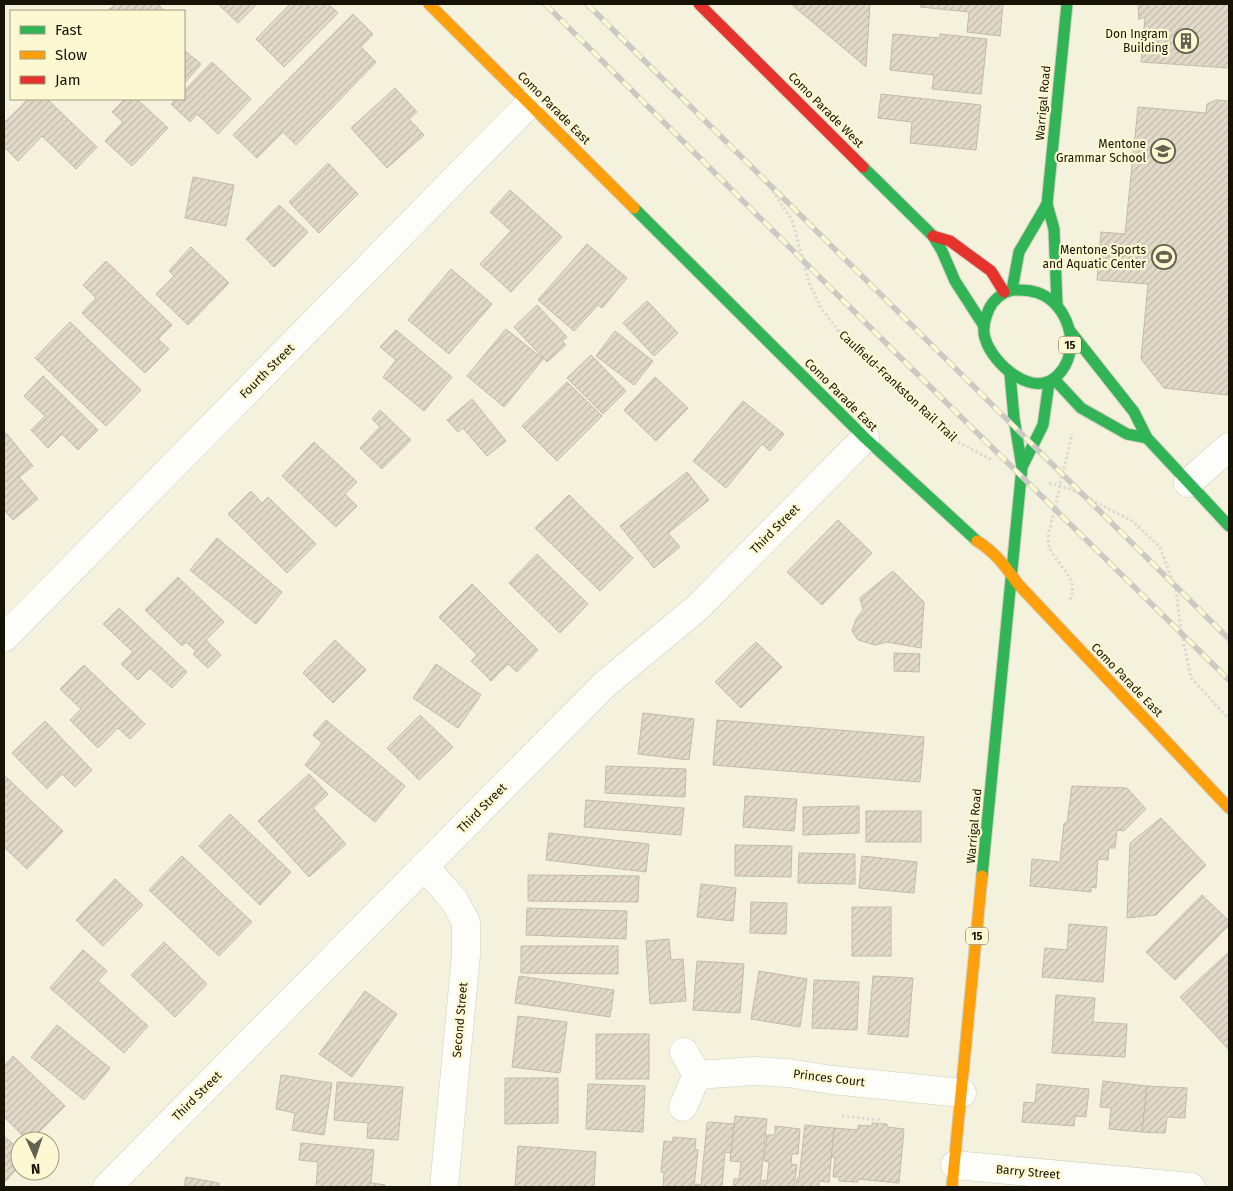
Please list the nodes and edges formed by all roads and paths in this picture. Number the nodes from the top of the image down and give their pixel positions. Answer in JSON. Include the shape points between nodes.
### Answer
{"nodes":[{"id":1,"x":429,"y":4,"type":"edge"},
{"id":2,"x":585,"y":4,"type":"edge"},
{"id":3,"x":699,"y":4,"type":"edge"},
{"id":4,"x":1067,"y":4,"type":"edge"},
{"id":5,"x":530,"y":103,"type":"junction"},
{"id":6,"x":1047,"y":204,"type":"junction"},
{"id":7,"x":933,"y":236,"type":"junction"},
{"id":8,"x":1008,"y":291,"type":"junction"},
{"id":9,"x":1057,"y":304,"type":"junction"},
{"id":10,"x":984,"y":326,"type":"junction"},
{"id":11,"x":1070,"y":331,"type":"junction"},
{"id":12,"x":1010,"y":374,"type":"junction"},
{"id":13,"x":1052,"y":382,"type":"junction"},
{"id":14,"x":1081,"y":408,"type":"junction"},
{"id":15,"x":865,"y":438,"type":"junction"},
{"id":16,"x":1147,"y":438,"type":"junction"},
{"id":17,"x":1229,"y":447,"type":"edge"},
{"id":18,"x":1022,"y":470,"type":"junction"},
{"id":19,"x":1188,"y":482,"type":"junction"},
{"id":20,"x":1060,"y":486,"type":"junction"},
{"id":21,"x":1229,"y":526,"type":"edge"},
{"id":22,"x":1012,"y":575,"type":"junction"},
{"id":23,"x":1053,"y":622,"type":"junction"},
{"id":24,"x":4,"y":638,"type":"edge"},
{"id":25,"x":1229,"y":719,"type":"edge"},
{"id":26,"x":1229,"y":808,"type":"edge"},
{"id":27,"x":424,"y":866,"type":"junction"},
{"id":28,"x":684,"y":1052,"type":"dead end"},
{"id":29,"x":697,"y":1075,"type":"junction"},
{"id":30,"x":962,"y":1093,"type":"junction"},
{"id":31,"x":684,"y":1106,"type":"dead end"},
{"id":32,"x":842,"y":1116,"type":"dead end"},
{"id":33,"x":880,"y":1124,"type":"dead end"},
{"id":34,"x":954,"y":1176,"type":"edge"},
{"id":35,"x":107,"y":1187,"type":"edge"},
{"id":36,"x":444,"y":1187,"type":"edge"},
{"id":37,"x":1192,"y":1187,"type":"edge"}],
"edges":[{"from":1,"to":5,"type":"street","name":"Como Parade East"},
{"from":2,"to":18,"type":"path","name":"Caulfield-Frankston Rail Trail","via":[[767,183],[792,220],[810,285],[821,308],[841,334],[952,439],[1002,466]]},
{"from":3,"to":7,"type":"street","name":"Como Parade West"},
{"from":4,"to":6,"type":"street","name":"Warrigal Road","number":"15"},
{"from":5,"to":15,"type":"street","name":"Como Parade East"},
{"from":5,"to":24,"type":"street","name":"Fourth Street"},
{"from":6,"to":8,"type":"street","name":"Warrigal Road","number":"15","via":[[1019,252]]},
{"from":6,"to":9,"type":"street","name":"Warrigal Road","number":"15","via":[[1054,229]]},
{"from":7,"to":8,"type":"street","name":"Como Parade West","via":[[950,241],[992,271]]},
{"from":7,"to":10,"type":"street","name":"Como Parade West","via":[[955,281]]},
{"from":8,"to":9,"type":"street","via":[[1030,290]]},
{"from":8,"to":10,"type":"street","number":"15","via":[[989,309]]},
{"from":9,"to":11,"type":"street","number":"15"},
{"from":10,"to":12,"type":"street","via":[[996,361]]},
{"from":11,"to":13,"type":"street","number":"15","via":[[1068,360]]},
{"from":11,"to":16,"type":"street","via":[[1134,412]]},
{"from":12,"to":13,"type":"street","via":[[1037,384]]},
{"from":12,"to":18,"type":"street","name":"Warrigal Road","number":"15"},
{"from":13,"to":14,"type":"street"},
{"from":13,"to":18,"type":"street","name":"Warrigal Road","number":"15","via":[[1043,425]]},
{"from":14,"to":16,"type":"street","via":[[1127,434]]},
{"from":14,"to":20,"type":"path"},
{"from":15,"to":22,"type":"street","name":"Como Parade East","via":[[952,519],[989,548]]},
{"from":15,"to":27,"type":"street","name":"Third Street","via":[[697,608],[604,685]]},
{"from":16,"to":19,"type":"street"},
{"from":17,"to":19,"type":"street"},
{"from":18,"to":20,"type":"path","name":"Caulfield-Frankston Rail Trail"},
{"from":18,"to":22,"type":"street","name":"Warrigal Road","number":"15"},
{"from":19,"to":21,"type":"street"},
{"from":20,"to":23,"type":"path","via":[[1048,537],[1049,548],[1070,578],[1073,594]]},
{"from":20,"to":25,"type":"path","name":"Caulfield-Frankston Rail Trail","via":[[1132,521],[1160,547],[1176,590],[1191,678]]},
{"from":22,"to":23,"type":"street","name":"Como Parade East"},
{"from":22,"to":30,"type":"street","name":"Warrigal Road","number":"15"},
{"from":23,"to":26,"type":"street","name":"Como Parade East"},
{"from":27,"to":35,"type":"street","name":"Third Street"},
{"from":27,"to":36,"type":"street","name":"Second Street","via":[[454,900],[466,922],[466,955]]},
{"from":28,"to":29,"type":"street"},
{"from":29,"to":30,"type":"street","name":"Princes Court","via":[[754,1071],[788,1073]]},
{"from":29,"to":31,"type":"street"},
{"from":30,"to":34,"type":"street","name":"Warrigal Road","number":"15"},
{"from":32,"to":33,"type":"path","via":[[879,1120]]},
{"from":34,"to":37,"type":"street","name":"Barry Street"}]}
